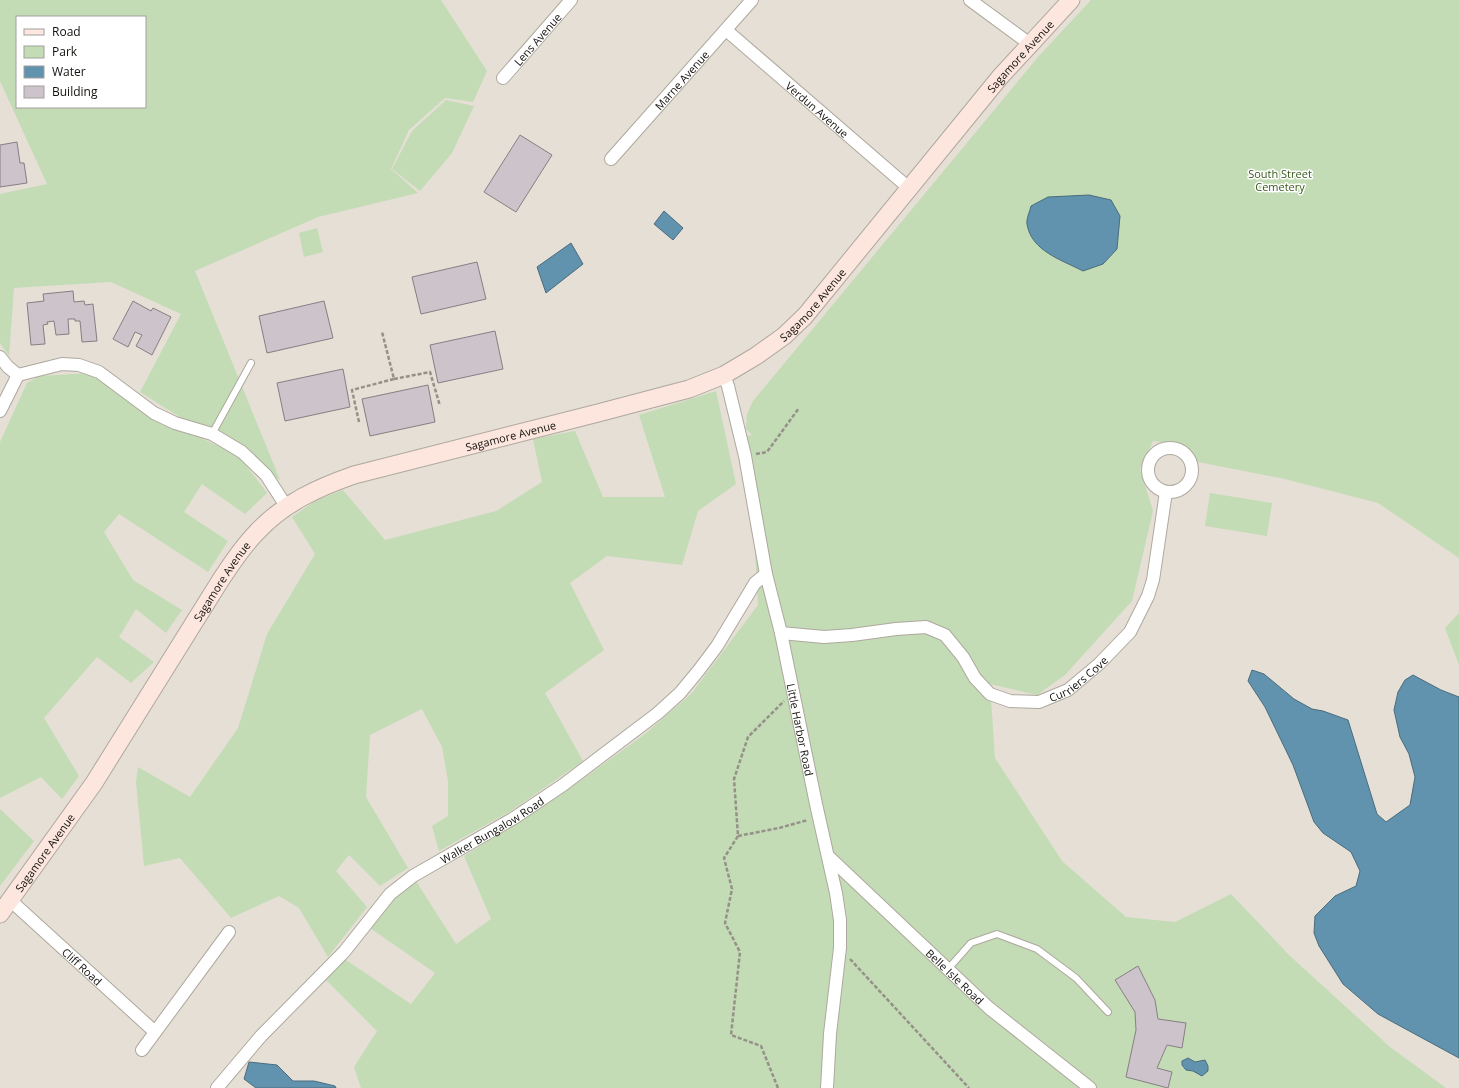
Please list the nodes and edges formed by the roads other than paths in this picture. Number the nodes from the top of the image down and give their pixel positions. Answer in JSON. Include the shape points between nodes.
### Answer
{"nodes":[{"id":1,"x":571,"y":0,"type":"edge"},
{"id":2,"x":752,"y":0,"type":"edge"},
{"id":3,"x":970,"y":0,"type":"edge"},
{"id":4,"x":1071,"y":0,"type":"edge"},
{"id":5,"x":726,"y":30,"type":"junction"},
{"id":6,"x":1030,"y":44,"type":"junction"},
{"id":7,"x":503,"y":78,"type":"dead end"},
{"id":8,"x":611,"y":159,"type":"dead end"},
{"id":9,"x":910,"y":189,"type":"junction"},
{"id":10,"x":0,"y":357,"type":"edge"},
{"id":11,"x":251,"y":363,"type":"dead end"},
{"id":12,"x":18,"y":375,"type":"junction"},
{"id":13,"x":724,"y":375,"type":"junction"},
{"id":14,"x":0,"y":412,"type":"edge"},
{"id":15,"x":212,"y":434,"type":"junction"},
{"id":16,"x":1166,"y":492,"type":"dead end"},
{"id":17,"x":286,"y":506,"type":"junction"},
{"id":18,"x":766,"y":574,"type":"junction"},
{"id":19,"x":781,"y":633,"type":"junction"},
{"id":20,"x":828,"y":856,"type":"junction"},
{"id":21,"x":10,"y":900,"type":"junction"},
{"id":22,"x":0,"y":914,"type":"edge"},
{"id":23,"x":229,"y":932,"type":"dead end"},
{"id":24,"x":948,"y":969,"type":"junction"},
{"id":25,"x":1108,"y":1012,"type":"dead end"},
{"id":26,"x":155,"y":1032,"type":"junction"},
{"id":27,"x":142,"y":1050,"type":"dead end"},
{"id":28,"x":217,"y":1088,"type":"edge"},
{"id":29,"x":827,"y":1088,"type":"edge"},
{"id":30,"x":1090,"y":1088,"type":"edge"}],
"edges":[{"from":1,"to":7,"type":"street","name":"Lens Avenue"},
{"from":2,"to":5,"type":"street","name":"Marne Avenue"},
{"from":3,"to":6,"type":"street"},
{"from":4,"to":6,"type":"main road","name":"Sagamore Avenue"},
{"from":5,"to":8,"type":"street","name":"Marne Avenue"},
{"from":5,"to":9,"type":"street","name":"Verdun Avenue"},
{"from":6,"to":9,"type":"main road","name":"Sagamore Avenue","via":[[1000,77]]},
{"from":9,"to":13,"type":"main road","name":"Sagamore Avenue","via":[[805,316],[771,346]]},
{"from":10,"to":12,"type":"street"},
{"from":11,"to":15,"type":"lane"},
{"from":12,"to":14,"type":"street"},
{"from":12,"to":15,"type":"street","via":[[62,364],[79,365],[99,372],[154,413],[175,423]]},
{"from":13,"to":17,"type":"main road","name":"Sagamore Avenue","via":[[666,395],[354,475],[325,485]]},
{"from":13,"to":18,"type":"street","name":"Little Harbor Road","via":[[745,456]]},
{"from":15,"to":17,"type":"street","via":[[242,452],[266,475]]},
{"from":16,"to":19,"type":"street","name":"Curriers Cove","via":[[1153,580],[1130,632],[1099,664],[1068,690],[1039,702],[1010,701],[990,694],[975,678],[963,657],[945,635],[926,627],[832,636]]},
{"from":17,"to":21,"type":"main road","name":"Sagamore Avenue","via":[[256,532],[237,556],[94,783]]},
{"from":18,"to":19,"type":"street","name":"Little Harbor Road"},
{"from":18,"to":28,"type":"street","name":"Walker Bungalow Road","via":[[755,583],[717,646],[680,693],[563,785],[514,818],[401,884],[380,905],[344,952],[261,1036]]},
{"from":19,"to":20,"type":"street","name":"Little Harbor Road"},
{"from":20,"to":24,"type":"street","name":"Belle Isle Road"},
{"from":20,"to":29,"type":"street","name":"Little Harbor Road","via":[[840,920],[840,948],[830,1027]]},
{"from":21,"to":22,"type":"main road","name":"Sagamore Avenue"},
{"from":21,"to":26,"type":"street","name":"Cliff Road"},
{"from":23,"to":26,"type":"street"},
{"from":24,"to":25,"type":"lane","via":[[971,943],[997,934],[1037,949],[1076,978]]},
{"from":24,"to":30,"type":"street","name":"Belle Isle Road","via":[[989,1008]]},
{"from":26,"to":27,"type":"street"}]}
